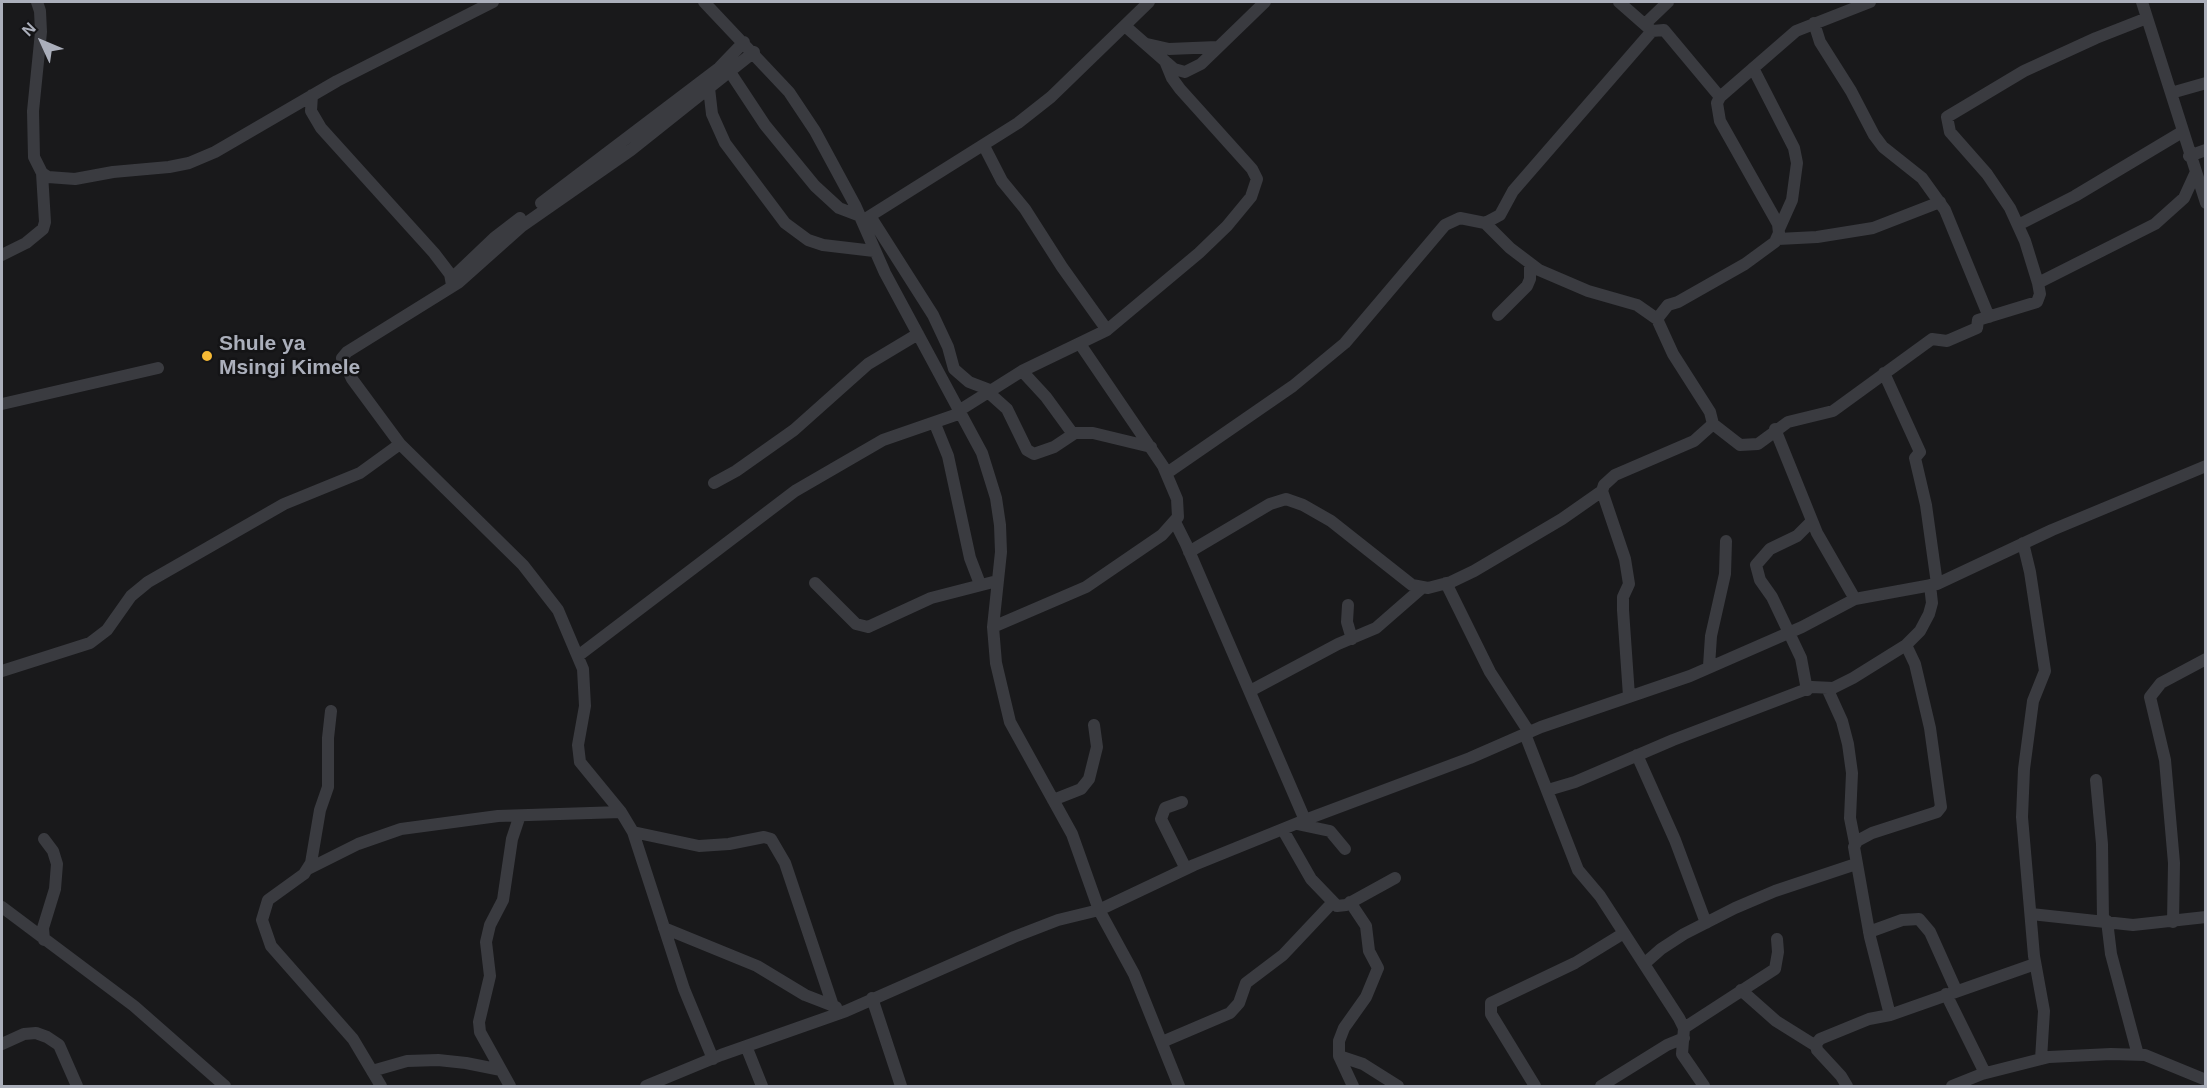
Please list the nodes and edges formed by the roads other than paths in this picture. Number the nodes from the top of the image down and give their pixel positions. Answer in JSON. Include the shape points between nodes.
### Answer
{"nodes":[{"id":1,"x":37,"y":2,"type":"edge"},
{"id":2,"x":493,"y":2,"type":"edge"},
{"id":3,"x":704,"y":2,"type":"edge"},
{"id":4,"x":1149,"y":2,"type":"edge"},
{"id":5,"x":1265,"y":2,"type":"edge"},
{"id":6,"x":1619,"y":2,"type":"edge"},
{"id":7,"x":1668,"y":2,"type":"edge"},
{"id":8,"x":1870,"y":2,"type":"edge"},
{"id":9,"x":2142,"y":2,"type":"edge"},
{"id":10,"x":2147,"y":18,"type":"junction"},
{"id":11,"x":1814,"y":23,"type":"junction"},
{"id":12,"x":1125,"y":26,"type":"junction"},
{"id":13,"x":1649,"y":27,"type":"junction"},
{"id":14,"x":744,"y":42,"type":"junction"},
{"id":15,"x":1145,"y":43,"type":"junction"},
{"id":16,"x":1217,"y":48,"type":"junction"},
{"id":17,"x":754,"y":52,"type":"junction"},
{"id":18,"x":1165,"y":61,"type":"junction"},
{"id":19,"x":1753,"y":68,"type":"junction"},
{"id":20,"x":730,"y":72,"type":"junction"},
{"id":21,"x":2205,"y":83,"type":"edge"},
{"id":22,"x":709,"y":88,"type":"junction"},
{"id":23,"x":2171,"y":93,"type":"junction"},
{"id":24,"x":312,"y":95,"type":"junction"},
{"id":25,"x":1720,"y":97,"type":"junction"},
{"id":26,"x":2182,"y":132,"type":"junction"},
{"id":27,"x":984,"y":146,"type":"junction"},
{"id":28,"x":2205,"y":150,"type":"edge"},
{"id":29,"x":2189,"y":156,"type":"junction"},
{"id":30,"x":42,"y":173,"type":"junction"},
{"id":31,"x":2195,"y":174,"type":"junction"},
{"id":32,"x":1940,"y":202,"type":"junction"},
{"id":33,"x":2205,"y":203,"type":"edge"},
{"id":34,"x":864,"y":218,"type":"junction"},
{"id":35,"x":1485,"y":223,"type":"junction"},
{"id":36,"x":2018,"y":225,"type":"junction"},
{"id":37,"x":1779,"y":234,"type":"junction"},
{"id":38,"x":874,"y":251,"type":"junction"},
{"id":39,"x":2,"y":255,"type":"edge"},
{"id":40,"x":1530,"y":264,"type":"junction"},
{"id":41,"x":452,"y":283,"type":"junction"},
{"id":42,"x":2038,"y":283,"type":"junction"},
{"id":43,"x":1498,"y":315,"type":"dead end"},
{"id":44,"x":1989,"y":317,"type":"junction"},
{"id":45,"x":1656,"y":319,"type":"junction"},
{"id":46,"x":1107,"y":330,"type":"junction"},
{"id":47,"x":918,"y":334,"type":"junction"},
{"id":48,"x":1080,"y":344,"type":"junction"},
{"id":49,"x":158,"y":368,"type":"dead end"},
{"id":50,"x":1022,"y":371,"type":"junction"},
{"id":51,"x":1884,"y":373,"type":"junction"},
{"id":52,"x":989,"y":391,"type":"junction"},
{"id":53,"x":2,"y":404,"type":"edge"},
{"id":54,"x":961,"y":411,"type":"junction"},
{"id":55,"x":935,"y":424,"type":"junction"},
{"id":56,"x":1713,"y":424,"type":"junction"},
{"id":57,"x":1775,"y":429,"type":"junction"},
{"id":58,"x":1073,"y":434,"type":"junction"},
{"id":59,"x":400,"y":444,"type":"junction"},
{"id":60,"x":1151,"y":447,"type":"junction"},
{"id":61,"x":2205,"y":466,"type":"edge"},
{"id":62,"x":1167,"y":474,"type":"junction"},
{"id":63,"x":714,"y":483,"type":"dead end"},
{"id":64,"x":1602,"y":491,"type":"junction"},
{"id":65,"x":1812,"y":521,"type":"junction"},
{"id":66,"x":1175,"y":522,"type":"junction"},
{"id":67,"x":1726,"y":541,"type":"dead end"},
{"id":68,"x":2023,"y":543,"type":"junction"},
{"id":69,"x":1189,"y":552,"type":"junction"},
{"id":70,"x":997,"y":581,"type":"junction"},
{"id":71,"x":815,"y":583,"type":"dead end"},
{"id":72,"x":1446,"y":583,"type":"junction"},
{"id":73,"x":980,"y":584,"type":"junction"},
{"id":74,"x":1933,"y":584,"type":"junction"},
{"id":75,"x":1423,"y":587,"type":"junction"},
{"id":76,"x":1855,"y":599,"type":"junction"},
{"id":77,"x":1348,"y":605,"type":"dead end"},
{"id":78,"x":993,"y":627,"type":"junction"},
{"id":79,"x":1787,"y":633,"type":"junction"},
{"id":80,"x":1352,"y":639,"type":"junction"},
{"id":81,"x":1906,"y":645,"type":"junction"},
{"id":82,"x":578,"y":656,"type":"junction"},
{"id":83,"x":2205,"y":659,"type":"edge"},
{"id":84,"x":1709,"y":666,"type":"junction"},
{"id":85,"x":2,"y":672,"type":"edge"},
{"id":86,"x":1827,"y":688,"type":"junction"},
{"id":87,"x":1807,"y":690,"type":"junction"},
{"id":88,"x":1250,"y":691,"type":"junction"},
{"id":89,"x":1629,"y":696,"type":"junction"},
{"id":90,"x":331,"y":711,"type":"dead end"},
{"id":91,"x":1094,"y":724,"type":"dead end"},
{"id":92,"x":1527,"y":733,"type":"junction"},
{"id":93,"x":1637,"y":755,"type":"junction"},
{"id":94,"x":2096,"y":780,"type":"dead end"},
{"id":95,"x":1548,"y":790,"type":"junction"},
{"id":96,"x":1053,"y":800,"type":"junction"},
{"id":97,"x":1182,"y":802,"type":"dead end"},
{"id":98,"x":621,"y":812,"type":"junction"},
{"id":99,"x":519,"y":818,"type":"junction"},
{"id":100,"x":1301,"y":822,"type":"junction"},
{"id":101,"x":1283,"y":830,"type":"junction"},
{"id":102,"x":633,"y":831,"type":"junction"},
{"id":103,"x":44,"y":839,"type":"dead end"},
{"id":104,"x":1855,"y":843,"type":"junction"},
{"id":105,"x":1345,"y":849,"type":"dead end"},
{"id":106,"x":1856,"y":864,"type":"junction"},
{"id":107,"x":308,"y":869,"type":"junction"},
{"id":108,"x":1186,"y":869,"type":"junction"},
{"id":109,"x":1395,"y":878,"type":"dead end"},
{"id":110,"x":1333,"y":902,"type":"junction"},
{"id":111,"x":1350,"y":902,"type":"junction"},
{"id":112,"x":2,"y":907,"type":"edge"},
{"id":113,"x":1099,"y":910,"type":"junction"},
{"id":114,"x":2031,"y":914,"type":"junction"},
{"id":115,"x":2205,"y":917,"type":"edge"},
{"id":116,"x":2105,"y":921,"type":"junction"},
{"id":117,"x":2173,"y":922,"type":"junction"},
{"id":118,"x":1706,"y":923,"type":"junction"},
{"id":119,"x":664,"y":928,"type":"junction"},
{"id":120,"x":1869,"y":932,"type":"junction"},
{"id":121,"x":1624,"y":933,"type":"junction"},
{"id":122,"x":1776,"y":939,"type":"dead end"},
{"id":123,"x":44,"y":940,"type":"junction"},
{"id":124,"x":1644,"y":964,"type":"junction"},
{"id":125,"x":2035,"y":964,"type":"junction"},
{"id":126,"x":1741,"y":990,"type":"junction"},
{"id":127,"x":1951,"y":992,"type":"junction"},
{"id":128,"x":872,"y":998,"type":"junction"},
{"id":129,"x":833,"y":1006,"type":"junction"},
{"id":130,"x":846,"y":1011,"type":"junction"},
{"id":131,"x":1890,"y":1015,"type":"junction"},
{"id":132,"x":1684,"y":1033,"type":"junction"},
{"id":133,"x":1162,"y":1042,"type":"junction"},
{"id":134,"x":2,"y":1044,"type":"edge"},
{"id":135,"x":746,"y":1046,"type":"junction"},
{"id":136,"x":1816,"y":1046,"type":"junction"},
{"id":137,"x":2138,"y":1055,"type":"junction"},
{"id":138,"x":1339,"y":1056,"type":"junction"},
{"id":139,"x":713,"y":1059,"type":"junction"},
{"id":140,"x":2041,"y":1059,"type":"junction"},
{"id":141,"x":501,"y":1070,"type":"junction"},
{"id":142,"x":372,"y":1071,"type":"junction"},
{"id":143,"x":1985,"y":1073,"type":"junction"},
{"id":144,"x":2205,"y":1080,"type":"edge"},
{"id":145,"x":77,"y":1086,"type":"edge"},
{"id":146,"x":225,"y":1086,"type":"edge"},
{"id":147,"x":381,"y":1086,"type":"edge"},
{"id":148,"x":510,"y":1086,"type":"edge"},
{"id":149,"x":646,"y":1086,"type":"edge"},
{"id":150,"x":762,"y":1086,"type":"edge"},
{"id":151,"x":901,"y":1086,"type":"edge"},
{"id":152,"x":1179,"y":1086,"type":"edge"},
{"id":153,"x":1353,"y":1086,"type":"edge"},
{"id":154,"x":1398,"y":1086,"type":"edge"},
{"id":155,"x":1535,"y":1086,"type":"edge"},
{"id":156,"x":1601,"y":1086,"type":"edge"},
{"id":157,"x":1704,"y":1086,"type":"edge"},
{"id":158,"x":1847,"y":1086,"type":"edge"},
{"id":159,"x":1952,"y":1086,"type":"edge"}],
"edges":[{"from":1,"to":30,"type":"street","via":[[40,32],[32,140],[34,157]]},
{"from":2,"to":24,"type":"street"},
{"from":3,"to":14,"type":"street"},
{"from":4,"to":12,"type":"street"},
{"from":5,"to":16,"type":"street"},
{"from":6,"to":13,"type":"street"},
{"from":7,"to":13,"type":"street"},
{"from":8,"to":11,"type":"street"},
{"from":9,"to":10,"type":"street"},
{"from":10,"to":23,"type":"street"},
{"from":10,"to":36,"type":"street","via":[[2024,71],[1947,117],[1950,132],[2001,192]]},
{"from":11,"to":19,"type":"street","via":[[1791,35]]},
{"from":11,"to":32,"type":"street","via":[[1820,42],[1874,135],[1922,178]]},
{"from":12,"to":15,"type":"street"},
{"from":12,"to":27,"type":"street","via":[[1051,97]]},
{"from":13,"to":25,"type":"street","via":[[1665,30]]},
{"from":13,"to":35,"type":"street","via":[[1513,191],[1500,215]]},
{"from":14,"to":17,"type":"street"},
{"from":14,"to":41,"type":"street","via":[[719,68],[494,238]]},
{"from":15,"to":16,"type":"street","via":[[1169,49]]},
{"from":15,"to":18,"type":"street"},
{"from":16,"to":18,"type":"street","via":[[1201,64],[1185,72],[1178,72]]},
{"from":17,"to":20,"type":"street"},
{"from":17,"to":34,"type":"street","via":[[789,92],[815,131]]},
{"from":18,"to":46,"type":"street","via":[[1180,89],[1252,169],[1256,185],[1227,226]]},
{"from":19,"to":25,"type":"street"},
{"from":19,"to":37,"type":"street","via":[[1794,148],[1797,163],[1792,200]]},
{"from":20,"to":22,"type":"street"},
{"from":20,"to":34,"type":"street","via":[[765,125],[815,186],[839,208]]},
{"from":21,"to":23,"type":"street"},
{"from":22,"to":38,"type":"street","via":[[712,114],[724,142],[785,223],[808,240],[823,245]]},
{"from":22,"to":41,"type":"street","via":[[631,150],[522,226]]},
{"from":23,"to":26,"type":"street"},
{"from":24,"to":30,"type":"street","via":[[189,163],[75,179],[56,179]]},
{"from":24,"to":41,"type":"street","via":[[311,111],[321,128],[414,230]]},
{"from":25,"to":37,"type":"street","via":[[1720,121]]},
{"from":26,"to":29,"type":"street"},
{"from":26,"to":36,"type":"street"},
{"from":27,"to":34,"type":"street"},
{"from":27,"to":46,"type":"street","via":[[1002,181]]},
{"from":28,"to":29,"type":"street"},
{"from":29,"to":31,"type":"street"},
{"from":30,"to":39,"type":"street","via":[[42,229],[26,243]]},
{"from":31,"to":33,"type":"street"},
{"from":31,"to":42,"type":"street","via":[[2184,198],[2155,224]]},
{"from":32,"to":37,"type":"street","via":[[1873,228],[1817,237]]},
{"from":32,"to":44,"type":"street"},
{"from":34,"to":38,"type":"street"},
{"from":34,"to":52,"type":"street","via":[[933,315],[954,369],[969,382]]},
{"from":35,"to":40,"type":"street"},
{"from":35,"to":62,"type":"street","via":[[1460,218],[1445,225],[1345,343],[1293,386]]},
{"from":36,"to":42,"type":"street"},
{"from":37,"to":45,"type":"street","via":[[1745,264],[1668,305]]},
{"from":38,"to":47,"type":"street"},
{"from":40,"to":43,"type":"street","via":[[1527,286]]},
{"from":40,"to":45,"type":"street","via":[[1574,286],[1637,305]]},
{"from":41,"to":59,"type":"street","via":[[342,358],[352,379]]},
{"from":42,"to":44,"type":"street","via":[[2037,302]]},
{"from":44,"to":51,"type":"street","via":[[1978,320],[1977,328],[1947,341],[1932,339]]},
{"from":45,"to":56,"type":"street","via":[[1710,412]]},
{"from":46,"to":48,"type":"street"},
{"from":47,"to":54,"type":"street"},
{"from":47,"to":63,"type":"street","via":[[868,364],[794,430]]},
{"from":48,"to":50,"type":"street"},
{"from":48,"to":60,"type":"street"},
{"from":49,"to":53,"type":"street"},
{"from":50,"to":52,"type":"street"},
{"from":50,"to":58,"type":"street"},
{"from":51,"to":57,"type":"street","via":[[1833,411]]},
{"from":51,"to":74,"type":"street","via":[[1920,452],[1915,458],[1926,505]]},
{"from":52,"to":54,"type":"street"},
{"from":52,"to":58,"type":"street","via":[[1007,410],[1030,453],[1040,454]]},
{"from":54,"to":55,"type":"street"},
{"from":54,"to":70,"type":"street","via":[[982,453],[996,498],[1001,552]]},
{"from":55,"to":73,"type":"street","via":[[948,456],[970,558]]},
{"from":55,"to":82,"type":"street","via":[[883,440],[795,491]]},
{"from":56,"to":57,"type":"street","via":[[1732,441],[1746,447],[1758,444]]},
{"from":56,"to":64,"type":"street","via":[[1694,441],[1615,475]]},
{"from":57,"to":65,"type":"street"},
{"from":58,"to":60,"type":"street","via":[[1094,433]]},
{"from":59,"to":82,"type":"street","via":[[523,565],[558,610]]},
{"from":59,"to":85,"type":"street","via":[[360,473],[284,504],[148,582],[131,596],[107,630],[90,643]]},
{"from":60,"to":62,"type":"street"},
{"from":61,"to":68,"type":"street"},
{"from":62,"to":66,"type":"street","via":[[1179,509]]},
{"from":64,"to":72,"type":"street","via":[[1528,540]]},
{"from":64,"to":89,"type":"street","via":[[1625,559],[1629,584],[1623,610]]},
{"from":65,"to":76,"type":"street"},
{"from":65,"to":79,"type":"street","via":[[1797,536],[1770,549],[1756,565]]},
{"from":66,"to":69,"type":"street"},
{"from":66,"to":78,"type":"street","via":[[1086,587]]},
{"from":67,"to":84,"type":"street","via":[[1725,574],[1711,636]]},
{"from":68,"to":74,"type":"street"},
{"from":68,"to":114,"type":"street","via":[[2045,671],[2033,701],[2023,787]]},
{"from":69,"to":75,"type":"street","via":[[1270,504],[1286,499],[1331,521],[1406,580]]},
{"from":69,"to":88,"type":"street"},
{"from":70,"to":73,"type":"street"},
{"from":70,"to":78,"type":"street"},
{"from":71,"to":73,"type":"street","via":[[856,624],[868,627],[931,598]]},
{"from":72,"to":75,"type":"street"},
{"from":72,"to":92,"type":"street","via":[[1490,672]]},
{"from":74,"to":76,"type":"street"},
{"from":74,"to":81,"type":"street","via":[[1927,623]]},
{"from":75,"to":80,"type":"street","via":[[1376,628]]},
{"from":76,"to":79,"type":"street"},
{"from":77,"to":80,"type":"street"},
{"from":78,"to":96,"type":"street","via":[[996,663],[1010,722]]},
{"from":79,"to":84,"type":"street"},
{"from":79,"to":87,"type":"street","via":[[1801,658]]},
{"from":80,"to":88,"type":"street"},
{"from":81,"to":86,"type":"street","via":[[1853,678]]},
{"from":81,"to":104,"type":"street","via":[[1915,664],[1930,728],[1941,807],[1938,812],[1872,833]]},
{"from":82,"to":98,"type":"street","via":[[585,686],[578,746],[580,762]]},
{"from":83,"to":117,"type":"street","via":[[2161,683],[2150,697],[2165,760],[2174,863]]},
{"from":84,"to":89,"type":"street"},
{"from":86,"to":87,"type":"street"},
{"from":86,"to":104,"type":"street","via":[[1848,744],[1852,772],[1850,818]]},
{"from":87,"to":93,"type":"street"},
{"from":88,"to":100,"type":"street"},
{"from":89,"to":92,"type":"street"},
{"from":90,"to":107,"type":"street","via":[[328,787]]},
{"from":91,"to":96,"type":"street","via":[[1097,747],[1089,779],[1081,789]]},
{"from":92,"to":95,"type":"street"},
{"from":92,"to":100,"type":"street"},
{"from":93,"to":95,"type":"street"},
{"from":93,"to":118,"type":"street"},
{"from":94,"to":116,"type":"street"},
{"from":95,"to":121,"type":"street","via":[[1578,870]]},
{"from":96,"to":113,"type":"street","via":[[1072,834]]},
{"from":97,"to":108,"type":"street","via":[[1166,808],[1161,819]]},
{"from":98,"to":99,"type":"street"},
{"from":98,"to":102,"type":"street"},
{"from":99,"to":107,"type":"street","via":[[498,816],[401,829],[358,844]]},
{"from":99,"to":141,"type":"street","via":[[503,900],[486,942],[490,976],[479,1022],[480,1032]]},
{"from":100,"to":101,"type":"street"},
{"from":100,"to":105,"type":"street","via":[[1330,831]]},
{"from":101,"to":108,"type":"street"},
{"from":101,"to":110,"type":"street","via":[[1305,869]]},
{"from":102,"to":119,"type":"street"},
{"from":102,"to":129,"type":"street","via":[[699,846],[771,839],[785,863]]},
{"from":103,"to":123,"type":"street","via":[[57,864]]},
{"from":104,"to":106,"type":"street"},
{"from":106,"to":118,"type":"street","via":[[1775,891]]},
{"from":106,"to":120,"type":"street"},
{"from":107,"to":142,"type":"street","via":[[268,900],[262,920],[265,934],[271,946],[353,1039]]},
{"from":108,"to":113,"type":"street"},
{"from":109,"to":111,"type":"street"},
{"from":110,"to":111,"type":"street","via":[[1341,907]]},
{"from":110,"to":133,"type":"street","via":[[1283,955],[1246,983],[1239,1003],[1230,1012]]},
{"from":111,"to":138,"type":"street","via":[[1366,926],[1369,951],[1378,968],[1366,997],[1344,1028]]},
{"from":112,"to":123,"type":"street"},
{"from":113,"to":128,"type":"street","via":[[1025,933]]},
{"from":113,"to":133,"type":"street","via":[[1134,974]]},
{"from":114,"to":116,"type":"street"},
{"from":114,"to":125,"type":"street"},
{"from":115,"to":117,"type":"street"},
{"from":116,"to":117,"type":"street","via":[[2133,925]]},
{"from":116,"to":137,"type":"street"},
{"from":118,"to":124,"type":"street","via":[[1661,949]]},
{"from":119,"to":129,"type":"street","via":[[758,966]]},
{"from":119,"to":139,"type":"street"},
{"from":120,"to":127,"type":"street","via":[[1902,920],[1919,919],[1935,942]]},
{"from":120,"to":131,"type":"street"},
{"from":121,"to":124,"type":"street"},
{"from":121,"to":155,"type":"street","via":[[1575,963],[1491,1003],[1491,1014]]},
{"from":122,"to":126,"type":"street","via":[[1775,969]]},
{"from":123,"to":146,"type":"street","via":[[134,1006]]},
{"from":124,"to":132,"type":"street"},
{"from":125,"to":127,"type":"street"},
{"from":125,"to":140,"type":"street","via":[[2044,1011]]},
{"from":126,"to":132,"type":"street"},
{"from":126,"to":136,"type":"street","via":[[1776,1021]]},
{"from":127,"to":131,"type":"street"},
{"from":127,"to":143,"type":"street"},
{"from":128,"to":130,"type":"street"},
{"from":128,"to":151,"type":"street"},
{"from":129,"to":130,"type":"street"},
{"from":130,"to":135,"type":"street"},
{"from":131,"to":136,"type":"street","via":[[1837,1031],[1820,1039]]},
{"from":132,"to":156,"type":"street"},
{"from":132,"to":157,"type":"street","via":[[1682,1054]]},
{"from":133,"to":152,"type":"street"},
{"from":134,"to":145,"type":"street","via":[[24,1034],[47,1037],[60,1046]]},
{"from":135,"to":139,"type":"street"},
{"from":135,"to":150,"type":"street"},
{"from":136,"to":158,"type":"street"},
{"from":137,"to":140,"type":"street"},
{"from":137,"to":144,"type":"street"},
{"from":138,"to":153,"type":"street"},
{"from":138,"to":154,"type":"street","via":[[1363,1064]]},
{"from":139,"to":149,"type":"street"},
{"from":140,"to":143,"type":"street"},
{"from":141,"to":142,"type":"street","via":[[438,1060],[407,1061]]},
{"from":141,"to":148,"type":"street"},
{"from":142,"to":147,"type":"street"},
{"from":143,"to":159,"type":"street"}]}
